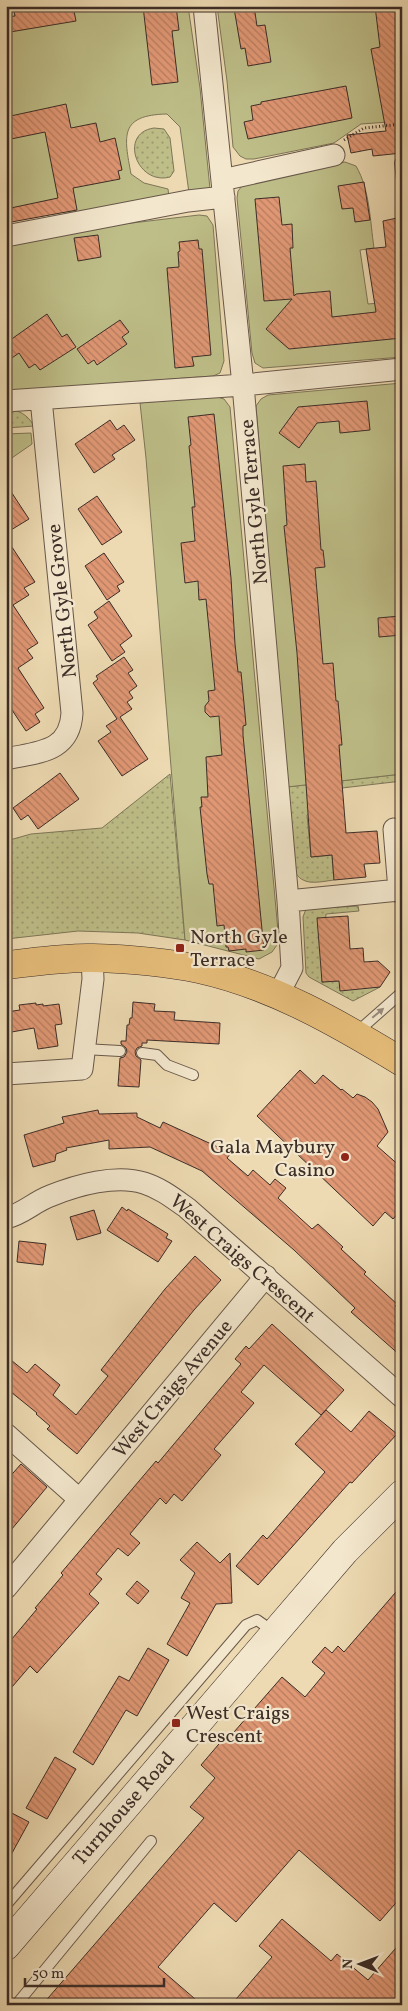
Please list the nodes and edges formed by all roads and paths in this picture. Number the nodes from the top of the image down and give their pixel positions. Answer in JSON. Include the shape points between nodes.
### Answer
{"nodes":[{"id":1,"x":204,"y":6,"type":"edge"},
{"id":2,"x":402,"y":124,"type":"edge"},
{"id":3,"x":334,"y":155,"type":"joint"},
{"id":4,"x":402,"y":163,"type":"edge"},
{"id":5,"x":402,"y":180,"type":"edge"},
{"id":6,"x":223,"y":188,"type":"junction"},
{"id":7,"x":6,"y":236,"type":"edge"},
{"id":8,"x":402,"y":370,"type":"edge"},
{"id":9,"x":243,"y":384,"type":"junction"},
{"id":10,"x":41,"y":398,"type":"junction"},
{"id":11,"x":6,"y":401,"type":"edge"},
{"id":12,"x":6,"y":759,"type":"edge"},
{"id":13,"x":394,"y":829,"type":"dead end"},
{"id":14,"x":400,"y":892,"type":"edge"},
{"id":15,"x":288,"y":901,"type":"junction"},
{"id":16,"x":92,"y":958,"type":"junction"},
{"id":17,"x":6,"y":964,"type":"edge"},
{"id":18,"x":278,"y":995,"type":"junction"},
{"id":19,"x":402,"y":995,"type":"edge"},
{"id":20,"x":356,"y":1034,"type":"junction"},
{"id":21,"x":84,"y":1049,"type":"junction"},
{"id":22,"x":120,"y":1051,"type":"dead end"},
{"id":23,"x":142,"y":1053,"type":"dead end"},
{"id":24,"x":402,"y":1062,"type":"edge"},
{"id":25,"x":6,"y":1074,"type":"edge"},
{"id":26,"x":193,"y":1074,"type":"dead end"},
{"id":27,"x":6,"y":1218,"type":"edge"},
{"id":28,"x":266,"y":1276,"type":"junction"},
{"id":29,"x":402,"y":1397,"type":"edge"},
{"id":30,"x":6,"y":1434,"type":"edge"},
{"id":31,"x":402,"y":1494,"type":"edge"},
{"id":32,"x":79,"y":1499,"type":"junction"},
{"id":33,"x":6,"y":1588,"type":"edge"},
{"id":34,"x":275,"y":1633,"type":"junction"},
{"id":35,"x":151,"y":1841,"type":"dead end"},
{"id":36,"x":6,"y":1905,"type":"edge"},
{"id":37,"x":9,"y":1938,"type":"edge"},
{"id":38,"x":16,"y":2005,"type":"edge"}],
"edges":[{"from":1,"to":6,"type":"street","name":"North Gyle Terrace"},
{"from":2,"to":3,"type":"path","via":[[364,128],[332,147]]},
{"from":3,"to":6,"type":"street"},
{"from":4,"to":5,"type":"lane"},
{"from":6,"to":7,"type":"street","via":[[188,201]]},
{"from":6,"to":9,"type":"street","name":"North Gyle Terrace"},
{"from":8,"to":9,"type":"street"},
{"from":9,"to":10,"type":"street"},
{"from":9,"to":15,"type":"street","name":"North Gyle Terrace"},
{"from":10,"to":11,"type":"street"},
{"from":10,"to":12,"type":"street","name":"North Gyle Grove","via":[[71,724],[62,742],[52,748]]},
{"from":13,"to":14,"type":"street"},
{"from":14,"to":15,"type":"street"},
{"from":15,"to":18,"type":"street","name":"North Gyle Terrace","via":[[292,968]]},
{"from":16,"to":17,"type":"main road"},
{"from":16,"to":18,"type":"main road","via":[[199,969]]},
{"from":16,"to":21,"type":"street","via":[[93,979]]},
{"from":18,"to":20,"type":"main road"},
{"from":20,"to":19,"type":"lane","one_way":true},
{"from":20,"to":24,"type":"main road"},
{"from":21,"to":22,"type":"lane"},
{"from":21,"to":25,"type":"street","via":[[82,1069]]},
{"from":23,"to":26,"type":"lane","via":[[157,1055],[166,1065]]},
{"from":27,"to":28,"type":"street","name":"West Craigs Crescent","via":[[50,1196],[81,1187],[118,1180],[143,1182],[165,1192],[187,1208]]},
{"from":28,"to":29,"type":"street","name":"West Craigs Crescent"},
{"from":28,"to":32,"type":"street","name":"West Craigs Avenue"},
{"from":30,"to":32,"type":"street"},
{"from":31,"to":34,"type":"street","name":"Turnhouse Road","via":[[344,1551]]},
{"from":32,"to":33,"type":"street","name":"West Craigs Avenue"},
{"from":34,"to":36,"type":"lane","via":[[257,1620],[246,1625]]},
{"from":34,"to":37,"type":"street","name":"Turnhouse Road"},
{"from":35,"to":38,"type":"lane"}]}
